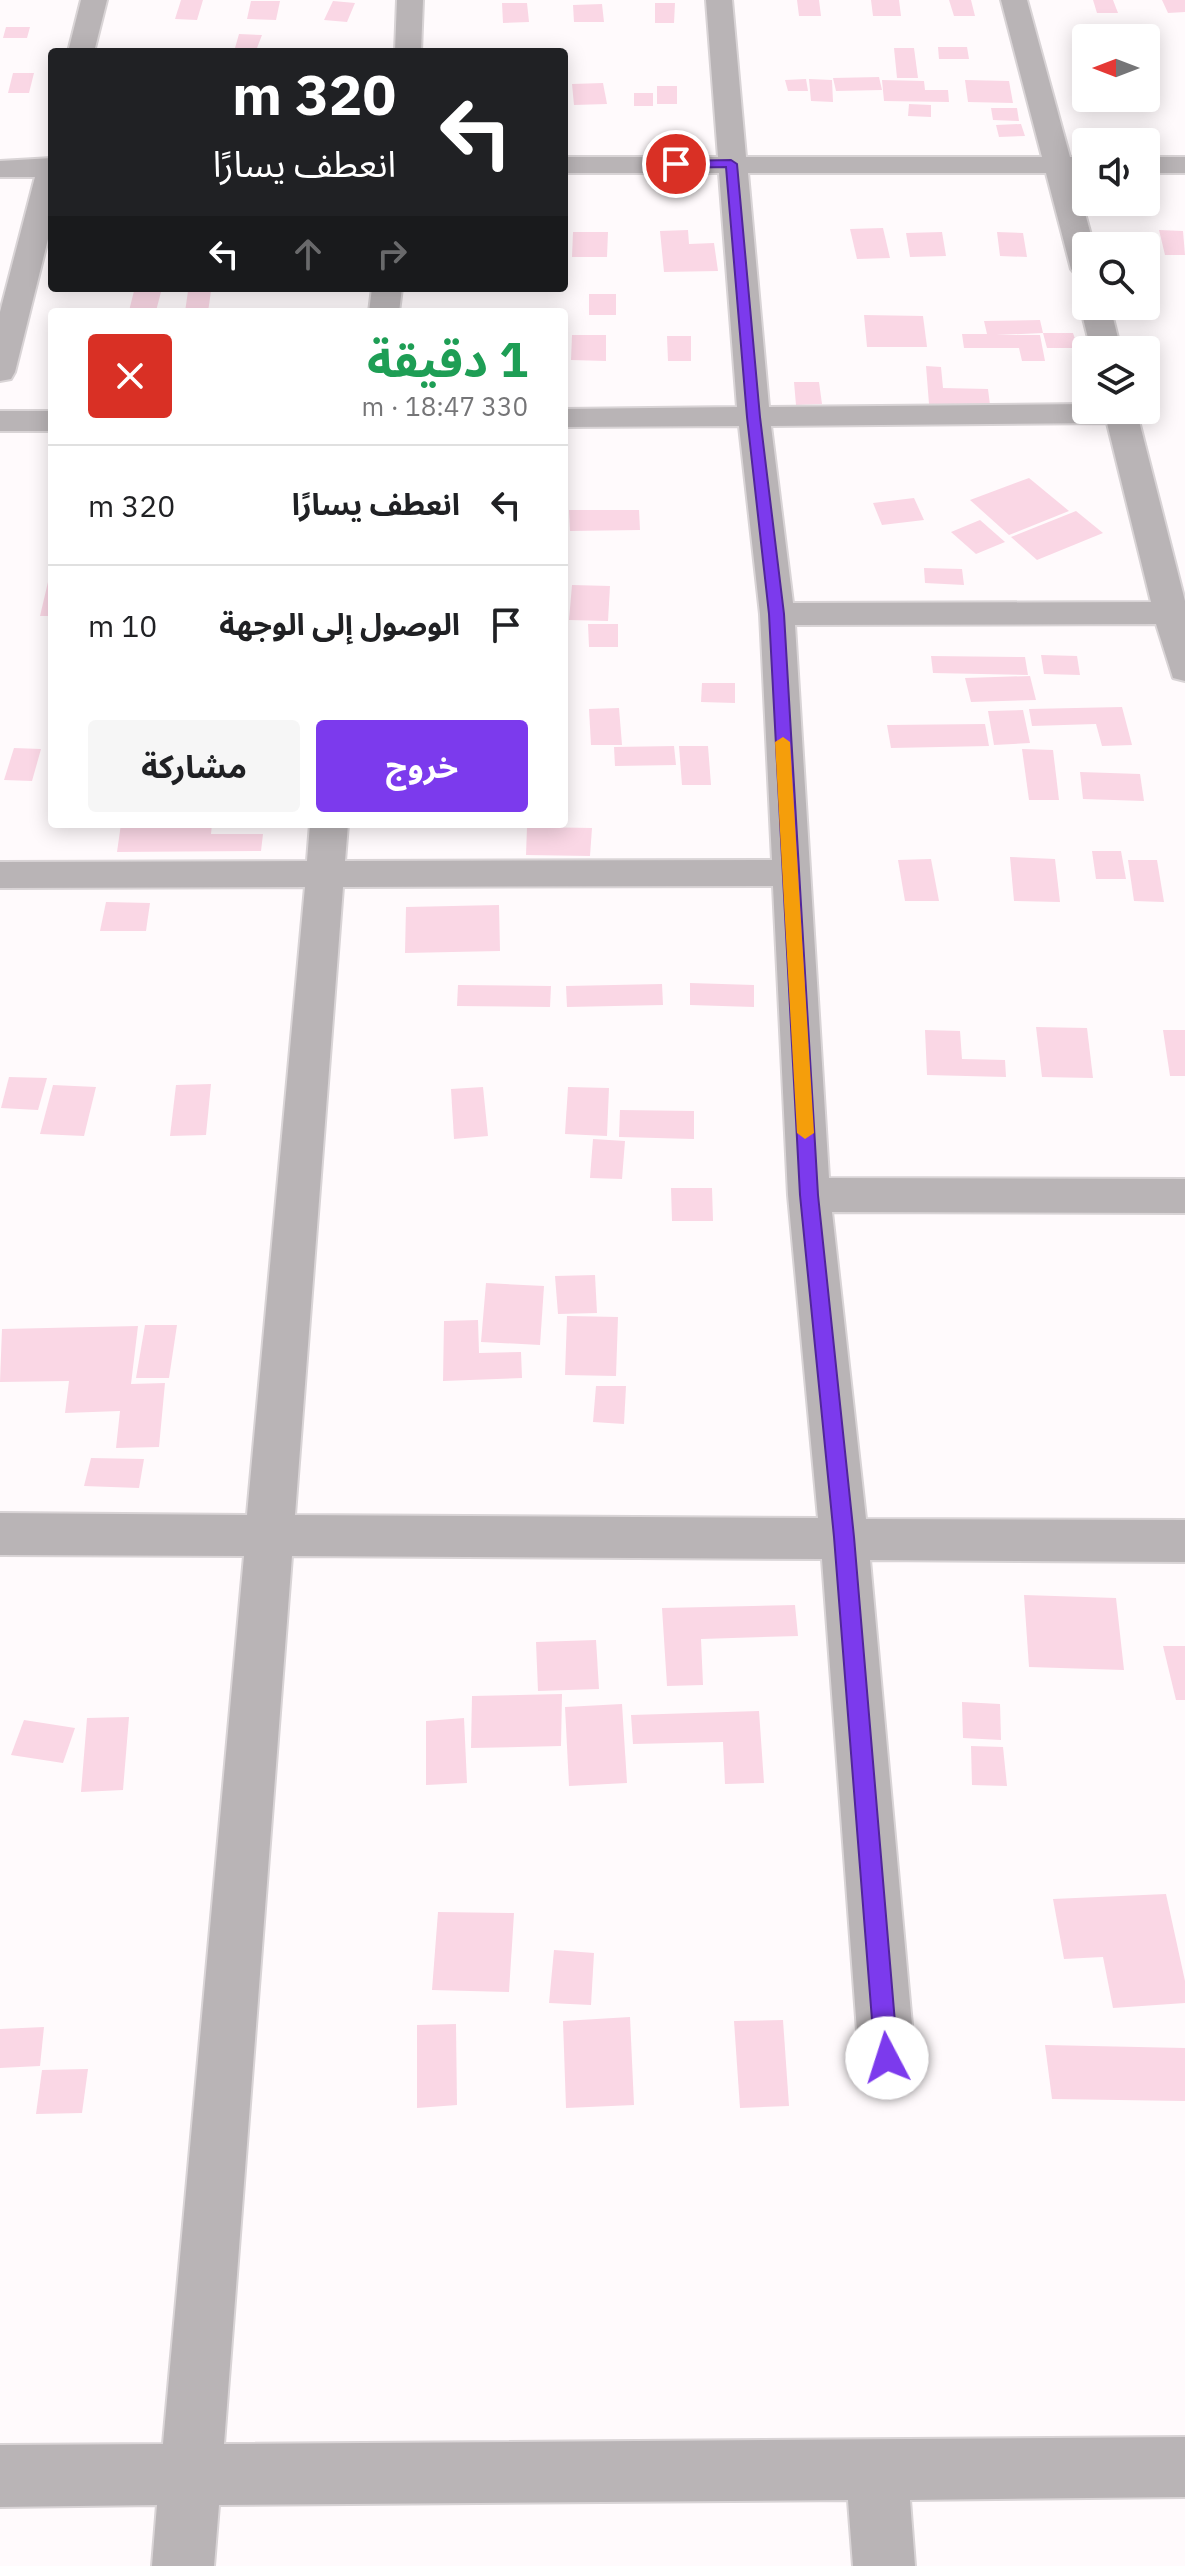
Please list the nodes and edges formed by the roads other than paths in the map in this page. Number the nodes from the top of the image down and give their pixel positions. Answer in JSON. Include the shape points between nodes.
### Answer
{"nodes":[{"id":1,"x":94,"y":0,"type":"edge"},
{"id":2,"x":410,"y":0,"type":"edge"},
{"id":3,"x":719,"y":0,"type":"edge"},
{"id":4,"x":1014,"y":0,"type":"edge"},
{"id":5,"x":82,"y":48,"type":"edge"},
{"id":6,"x":408,"y":48,"type":"edge"},
{"id":7,"x":1072,"y":160,"type":"edge"},
{"id":8,"x":731,"y":164,"type":"junction"},
{"id":9,"x":568,"y":165,"type":"edge"},
{"id":10,"x":1072,"y":165,"type":"edge"},
{"id":11,"x":1160,"y":165,"type":"edge"},
{"id":12,"x":1185,"y":165,"type":"edge"},
{"id":13,"x":48,"y":168,"type":"edge"},
{"id":14,"x":0,"y":169,"type":"edge"},
{"id":15,"x":48,"y":184,"type":"edge"},
{"id":16,"x":0,"y":372,"type":"edge"},
{"id":17,"x":1072,"y":413,"type":"edge"},
{"id":18,"x":754,"y":417,"type":"junction"},
{"id":19,"x":568,"y":418,"type":"edge"},
{"id":20,"x":0,"y":421,"type":"edge"},
{"id":21,"x":48,"y":421,"type":"edge"},
{"id":22,"x":1124,"y":424,"type":"edge"},
{"id":23,"x":1179,"y":613,"type":"edge"},
{"id":24,"x":777,"y":614,"type":"junction"},
{"id":25,"x":1185,"y":670,"type":"edge"},
{"id":26,"x":329,"y":828,"type":"edge"},
{"id":27,"x":789,"y":873,"type":"junction"},
{"id":28,"x":0,"y":875,"type":"edge"},
{"id":29,"x":324,"y":875,"type":"junction"},
{"id":30,"x":809,"y":1195,"type":"junction"},
{"id":31,"x":1185,"y":1196,"type":"edge"},
{"id":32,"x":0,"y":1534,"type":"edge"},
{"id":33,"x":268,"y":1536,"type":"junction"},
{"id":34,"x":844,"y":1537,"type":"junction"},
{"id":35,"x":1185,"y":1541,"type":"edge"},
{"id":36,"x":887,"y":2058,"type":"dead end"},
{"id":37,"x":1185,"y":2467,"type":"edge"},
{"id":38,"x":877,"y":2471,"type":"junction"},
{"id":39,"x":0,"y":2476,"type":"edge"},
{"id":40,"x":191,"y":2477,"type":"junction"},
{"id":41,"x":183,"y":2566,"type":"edge"},
{"id":42,"x":884,"y":2566,"type":"edge"}],
"edges":[{"from":1,"to":5,"type":"street"},
{"from":2,"to":6,"type":"street"},
{"from":3,"to":8,"type":"street"},
{"from":4,"to":7,"type":"street"},
{"from":8,"to":9,"type":"street"},
{"from":8,"to":10,"type":"street"},
{"from":8,"to":18,"type":"street"},
{"from":11,"to":12,"type":"street"},
{"from":13,"to":14,"type":"street"},
{"from":15,"to":16,"type":"street"},
{"from":17,"to":18,"type":"street"},
{"from":18,"to":19,"type":"street"},
{"from":18,"to":24,"type":"street"},
{"from":20,"to":21,"type":"street"},
{"from":22,"to":23,"type":"street"},
{"from":23,"to":24,"type":"street"},
{"from":23,"to":25,"type":"street"},
{"from":24,"to":27,"type":"street"},
{"from":26,"to":29,"type":"street"},
{"from":27,"to":29,"type":"street"},
{"from":27,"to":30,"type":"street"},
{"from":28,"to":29,"type":"street"},
{"from":29,"to":33,"type":"street"},
{"from":30,"to":31,"type":"street"},
{"from":30,"to":34,"type":"street"},
{"from":32,"to":33,"type":"street"},
{"from":33,"to":34,"type":"street"},
{"from":33,"to":40,"type":"street"},
{"from":34,"to":35,"type":"street"},
{"from":34,"to":36,"type":"street"},
{"from":37,"to":38,"type":"street"},
{"from":38,"to":40,"type":"street"},
{"from":38,"to":42,"type":"street"},
{"from":39,"to":40,"type":"street"},
{"from":40,"to":41,"type":"street"}]}
